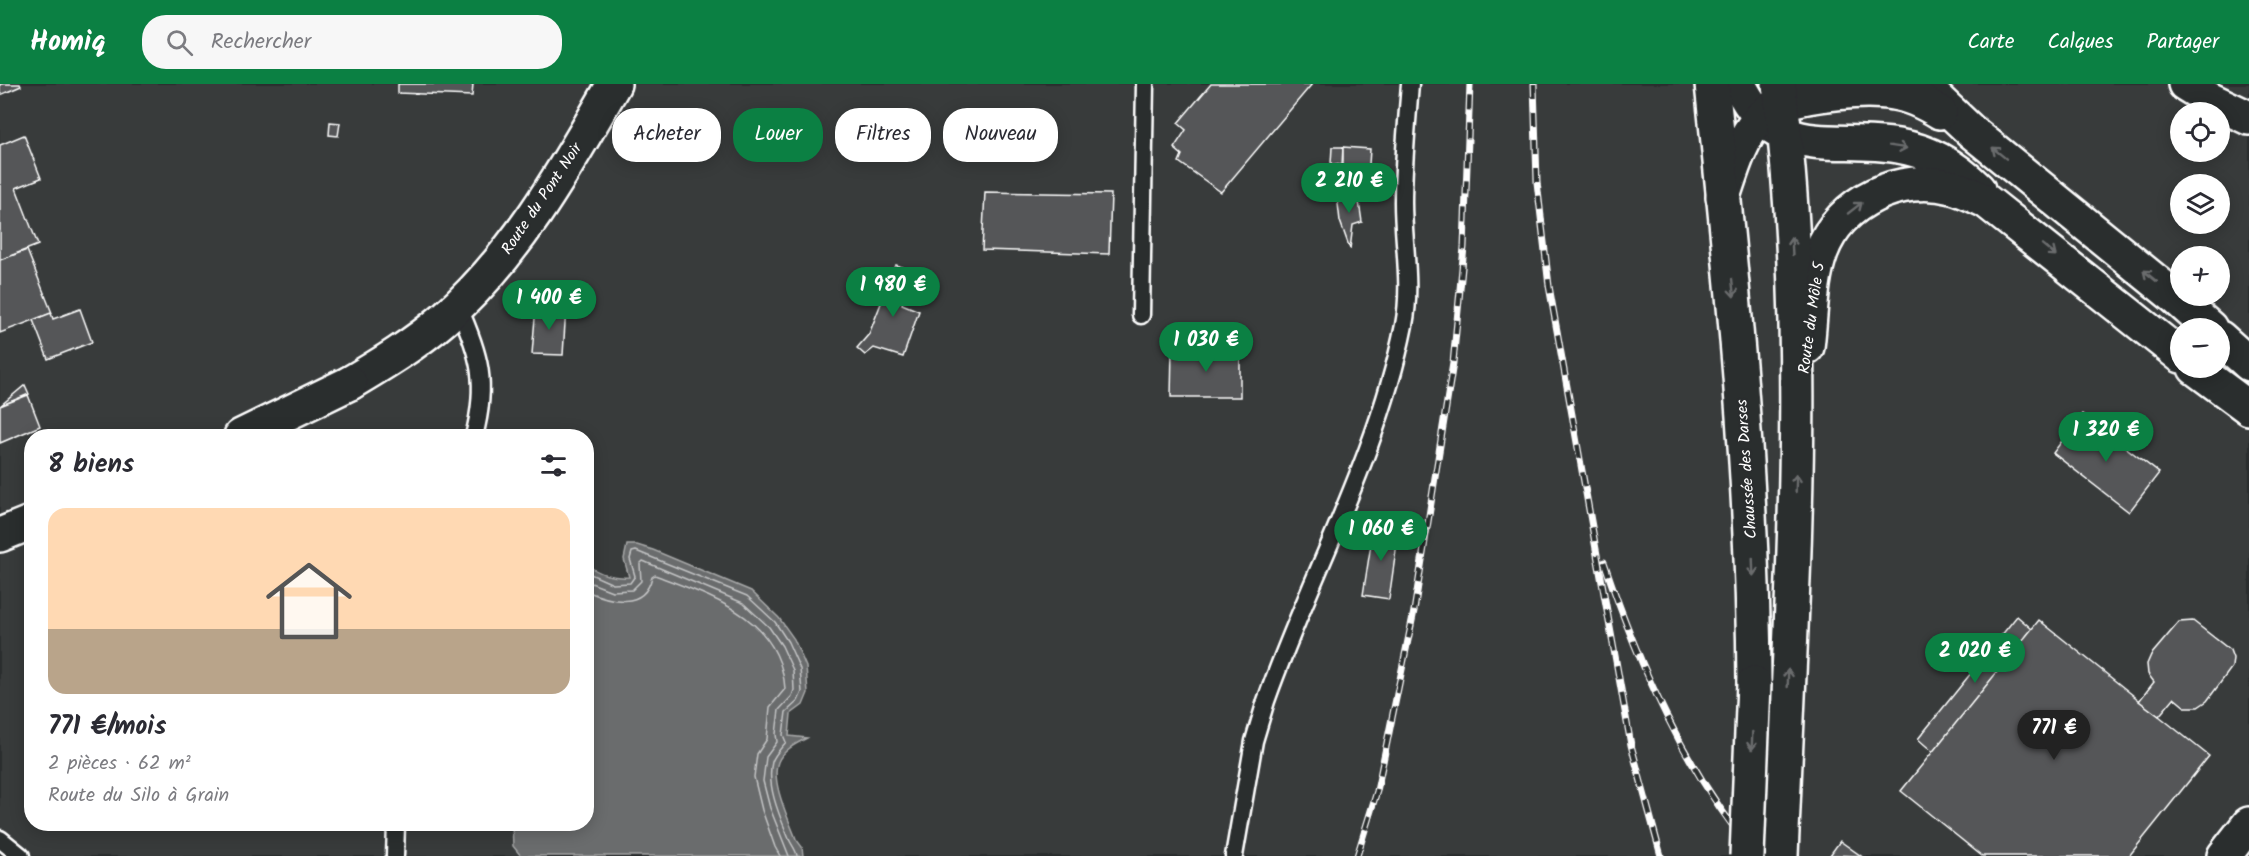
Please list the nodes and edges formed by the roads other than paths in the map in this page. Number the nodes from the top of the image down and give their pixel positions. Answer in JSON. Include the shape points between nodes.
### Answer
{"nodes":[{"id":1,"x":614,"y":84,"type":"edge"},
{"id":2,"x":1145,"y":84,"type":"edge"},
{"id":3,"x":1410,"y":84,"type":"edge"},
{"id":4,"x":1712,"y":84,"type":"edge"},
{"id":5,"x":1739,"y":84,"type":"edge"},
{"id":6,"x":1921,"y":84,"type":"edge"},
{"id":7,"x":2185,"y":84,"type":"edge"},
{"id":8,"x":1777,"y":110,"type":"edge"},
{"id":9,"x":2249,"y":118,"type":"edge"},
{"id":10,"x":1972,"y":132,"type":"junction"},
{"id":11,"x":1724,"y":197,"type":"junction"},
{"id":12,"x":2003,"y":213,"type":"junction"},
{"id":13,"x":458,"y":306,"type":"junction"},
{"id":14,"x":1141,"y":315,"type":"dead end"},
{"id":15,"x":2199,"y":318,"type":"edge"},
{"id":16,"x":2170,"y":347,"type":"edge"},
{"id":17,"x":2230,"y":347,"type":"edge"},
{"id":18,"x":2249,"y":364,"type":"edge"},
{"id":19,"x":2208,"y":378,"type":"edge"},
{"id":20,"x":2249,"y":408,"type":"edge"},
{"id":21,"x":1798,"y":420,"type":"junction"},
{"id":22,"x":255,"y":429,"type":"edge"},
{"id":23,"x":476,"y":429,"type":"edge"},
{"id":24,"x":24,"y":525,"type":"edge"},
{"id":25,"x":0,"y":535,"type":"edge"},
{"id":26,"x":2249,"y":824,"type":"edge"},
{"id":27,"x":396,"y":831,"type":"edge"},
{"id":28,"x":0,"y":839,"type":"edge"},
{"id":29,"x":21,"y":856,"type":"edge"},
{"id":30,"x":394,"y":856,"type":"edge"},
{"id":31,"x":1234,"y":856,"type":"edge"},
{"id":32,"x":1747,"y":856,"type":"edge"},
{"id":33,"x":1781,"y":856,"type":"edge"},
{"id":34,"x":2224,"y":856,"type":"edge"}],
"edges":[{"from":1,"to":13,"type":"street","name":"Route du Pont Noir","via":[[520,237]]},
{"from":2,"to":14,"type":"lane"},
{"from":3,"to":31,"type":"lane","via":[[1403,194],[1408,293],[1404,326],[1364,458],[1266,701],[1250,763]]},
{"from":4,"to":11,"type":"street","name":"Chaussée des Darses"},
{"from":5,"to":8,"type":"street","via":[[1750,106]]},
{"from":6,"to":10,"type":"street"},
{"from":7,"to":9,"type":"street"},
{"from":8,"to":10,"type":"street","via":[[1851,92],[1895,93],[1924,102]]},
{"from":8,"to":11,"type":"street","via":[[1750,132],[1736,158]]},
{"from":8,"to":12,"type":"street","name":"Route du Môle 5","one_way":true,"via":[[1824,143],[1898,146],[1928,154],[1956,170]]},
{"from":21,"to":8,"type":"street","one_way":true,"via":[[1795,295]]},
{"from":15,"to":10,"type":"street","one_way":true},
{"from":11,"to":32,"type":"street","name":"Chaussée des Darses","one_way":true,"bridge":true,"via":[[1740,357],[1753,566],[1754,683]]},
{"from":12,"to":16,"type":"street","name":"Route du Môle 5","one_way":true},
{"from":21,"to":12,"type":"street","name":"Route du Môle 5","one_way":true,"via":[[1817,269],[1824,245],[1839,222],[1880,192],[1923,183],[1954,187]]},
{"from":13,"to":22,"type":"street","name":"Route du Pont Noir","via":[[406,349],[350,383]]},
{"from":13,"to":23,"type":"lane","via":[[474,341],[481,378],[482,402]]},
{"from":17,"to":18,"type":"street"},
{"from":19,"to":20,"type":"street"},
{"from":33,"to":21,"type":"street","one_way":true},
{"from":24,"to":25,"type":"street"},
{"from":26,"to":34,"type":"street"},
{"from":27,"to":30,"type":"lane"},
{"from":28,"to":29,"type":"lane"}]}
